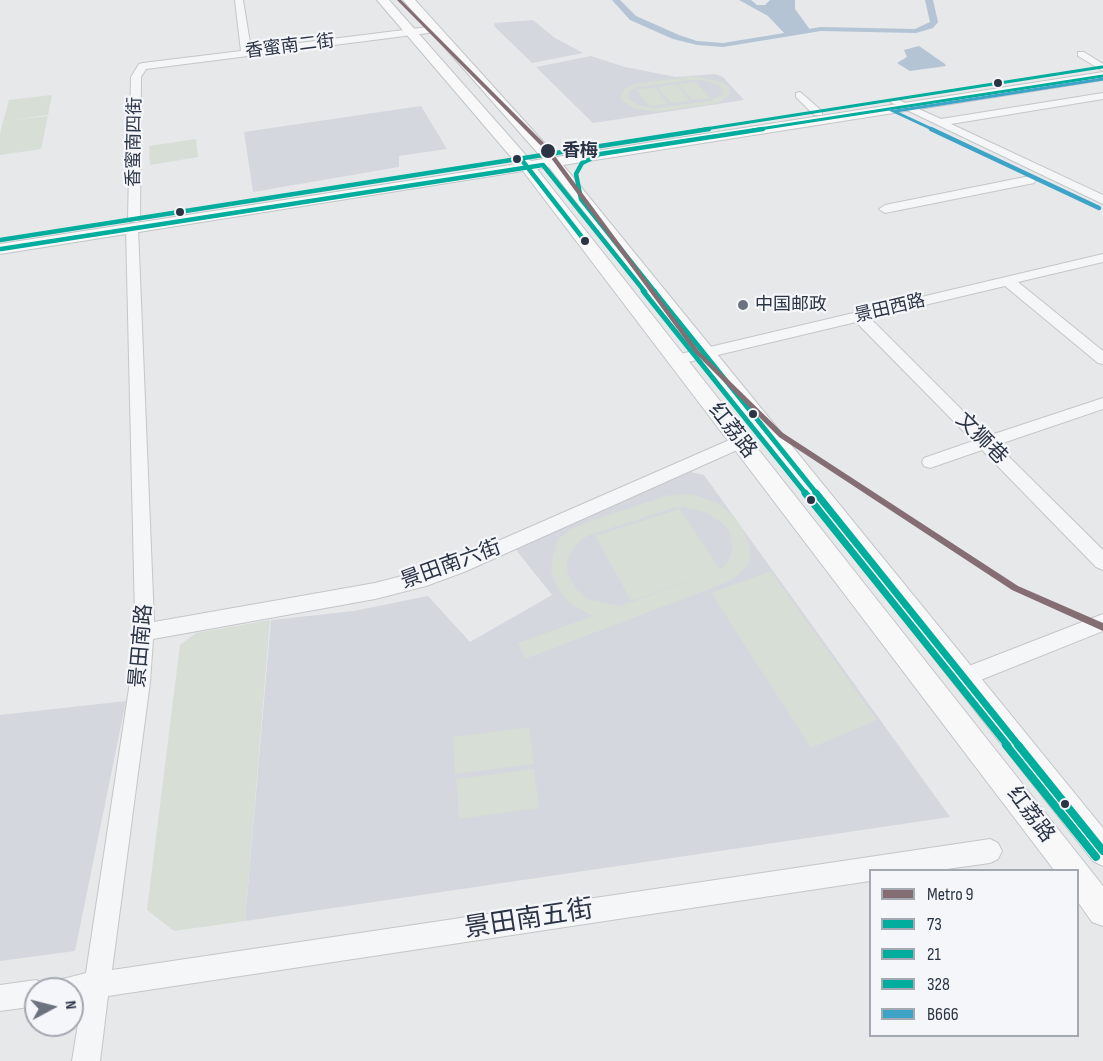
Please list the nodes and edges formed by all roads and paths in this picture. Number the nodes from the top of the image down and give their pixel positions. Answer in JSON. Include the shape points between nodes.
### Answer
{"nodes":[{"id":1,"x":239,"y":0,"type":"edge"},
{"id":2,"x":383,"y":0,"type":"edge"},
{"id":3,"x":408,"y":0,"type":"edge"},
{"id":4,"x":436,"y":29,"type":"junction"},
{"id":5,"x":410,"y":32,"type":"junction"},
{"id":6,"x":246,"y":52,"type":"junction"},
{"id":7,"x":1081,"y":54,"type":"dead end"},
{"id":8,"x":143,"y":66,"type":"joint"},
{"id":9,"x":1103,"y":69,"type":"edge"},
{"id":10,"x":1103,"y":76,"type":"edge"},
{"id":11,"x":800,"y":95,"type":"dead end"},
{"id":12,"x":1103,"y":96,"type":"edge"},
{"id":13,"x":900,"y":104,"type":"junction"},
{"id":14,"x":818,"y":113,"type":"junction"},
{"id":15,"x":935,"y":127,"type":"junction"},
{"id":16,"x":498,"y":133,"type":"junction"},
{"id":17,"x":528,"y":133,"type":"junction"},
{"id":18,"x":602,"y":150,"type":"junction"},
{"id":19,"x":549,"y":158,"type":"junction"},
{"id":20,"x":524,"y":162,"type":"junction"},
{"id":21,"x":476,"y":166,"type":"junction"},
{"id":22,"x":451,"y":177,"type":"junction"},
{"id":23,"x":1030,"y":180,"type":"junction"},
{"id":24,"x":549,"y":194,"type":"junction"},
{"id":25,"x":581,"y":199,"type":"junction"},
{"id":26,"x":1103,"y":200,"type":"edge"},
{"id":27,"x":885,"y":209,"type":"dead end"},
{"id":28,"x":1103,"y":214,"type":"edge"},
{"id":29,"x":133,"y":223,"type":"junction"},
{"id":30,"x":0,"y":240,"type":"edge"},
{"id":31,"x":0,"y":249,"type":"edge"},
{"id":32,"x":1103,"y":258,"type":"edge"},
{"id":33,"x":1008,"y":280,"type":"junction"},
{"id":34,"x":859,"y":316,"type":"junction"},
{"id":35,"x":705,"y":353,"type":"junction"},
{"id":36,"x":1103,"y":359,"type":"edge"},
{"id":37,"x":676,"y":360,"type":"junction"},
{"id":38,"x":1103,"y":403,"type":"edge"},
{"id":39,"x":740,"y":442,"type":"junction"},
{"id":40,"x":986,"y":443,"type":"junction"},
{"id":41,"x":930,"y":462,"type":"dead end"},
{"id":42,"x":1103,"y":562,"type":"edge"},
{"id":43,"x":1103,"y":622,"type":"edge"},
{"id":44,"x":144,"y":632,"type":"junction"},
{"id":45,"x":963,"y":678,"type":"junction"},
{"id":46,"x":990,"y":851,"type":"dead end"},
{"id":47,"x":1103,"y":851,"type":"edge"},
{"id":48,"x":869,"y":869,"type":"edge"},
{"id":49,"x":870,"y":869,"type":"edge"},
{"id":50,"x":1071,"y":869,"type":"edge"},
{"id":51,"x":1079,"y":881,"type":"edge"},
{"id":52,"x":1103,"y":911,"type":"edge"},
{"id":53,"x":97,"y":985,"type":"junction"},
{"id":54,"x":84,"y":987,"type":"edge"},
{"id":55,"x":24,"y":995,"type":"edge"},
{"id":56,"x":0,"y":998,"type":"edge"},
{"id":57,"x":86,"y":1061,"type":"edge"}],
"edges":[{"from":1,"to":6,"type":"street"},
{"from":2,"to":5,"type":"main road","name":"红荔路"},
{"from":3,"to":4,"type":"main road","name":"红荔路"},
{"from":4,"to":5,"type":"street","name":"香蜜南二街"},
{"from":4,"to":17,"type":"main road","name":"红荔路"},
{"from":5,"to":6,"type":"street","name":"香蜜南二街"},
{"from":5,"to":16,"type":"main road","name":"红荔路"},
{"from":6,"to":8,"type":"street","name":"香蜜南二街"},
{"from":7,"to":9,"type":"street"},
{"from":8,"to":29,"type":"street","name":"香蜜南四街","via":[[136,77]]},
{"from":9,"to":13,"type":"main road"},
{"from":10,"to":13,"type":"main road"},
{"from":11,"to":14,"type":"street"},
{"from":12,"to":15,"type":"street"},
{"from":13,"to":14,"type":"main road"},
{"from":13,"to":15,"type":"street"},
{"from":13,"to":18,"type":"main road"},
{"from":14,"to":18,"type":"main road"},
{"from":15,"to":23,"type":"street"},
{"from":15,"to":26,"type":"street"},
{"from":16,"to":20,"type":"main road","name":"红荔路"},
{"from":16,"to":21,"type":"main road","via":[[500,146],[495,155]]},
{"from":17,"to":18,"type":"main road","via":[[566,145]]},
{"from":17,"to":19,"type":"main road","name":"红荔路"},
{"from":18,"to":19,"type":"main road"},
{"from":18,"to":25,"type":"main road","via":[[576,171]]},
{"from":19,"to":20,"type":"main road"},
{"from":19,"to":25,"type":"main road","name":"红荔路"},
{"from":20,"to":21,"type":"main road"},
{"from":20,"to":22,"type":"main road"},
{"from":20,"to":24,"type":"main road","name":"红荔路"},
{"from":21,"to":29,"type":"main road"},
{"from":22,"to":24,"type":"main road","via":[[515,178]]},
{"from":22,"to":29,"type":"main road"},
{"from":23,"to":27,"type":"street"},
{"from":23,"to":28,"type":"street"},
{"from":24,"to":37,"type":"main road","name":"红荔路"},
{"from":25,"to":35,"type":"main road","name":"红荔路"},
{"from":29,"to":30,"type":"main road"},
{"from":29,"to":31,"type":"main road"},
{"from":29,"to":44,"type":"street","name":"景田南路"},
{"from":32,"to":33,"type":"street","name":"景田西路"},
{"from":33,"to":34,"type":"street","name":"景田西路"},
{"from":33,"to":36,"type":"street"},
{"from":34,"to":35,"type":"street","name":"景田西路"},
{"from":34,"to":40,"type":"street","name":"文狮巷"},
{"from":35,"to":37,"type":"street","name":"景田西路"},
{"from":35,"to":45,"type":"main road","name":"红荔路"},
{"from":37,"to":39,"type":"main road","name":"红荔路"},
{"from":38,"to":40,"type":"street"},
{"from":39,"to":44,"type":"street","name":"景田南六街","via":[[426,578],[375,591]]},
{"from":39,"to":50,"type":"main road","name":"红荔路"},
{"from":40,"to":41,"type":"street"},
{"from":40,"to":42,"type":"street","name":"文狮巷"},
{"from":43,"to":45,"type":"street"},
{"from":44,"to":53,"type":"street","name":"景田南路"},
{"from":45,"to":47,"type":"main road","name":"红荔路"},
{"from":46,"to":49,"type":"street","name":"景田南五街"},
{"from":48,"to":53,"type":"street","name":"景田南五街"},
{"from":51,"to":52,"type":"main road"},
{"from":53,"to":54,"type":"street","name":"景田南五街"},
{"from":53,"to":57,"type":"street","name":"景田南路"},
{"from":55,"to":56,"type":"street"}]}
